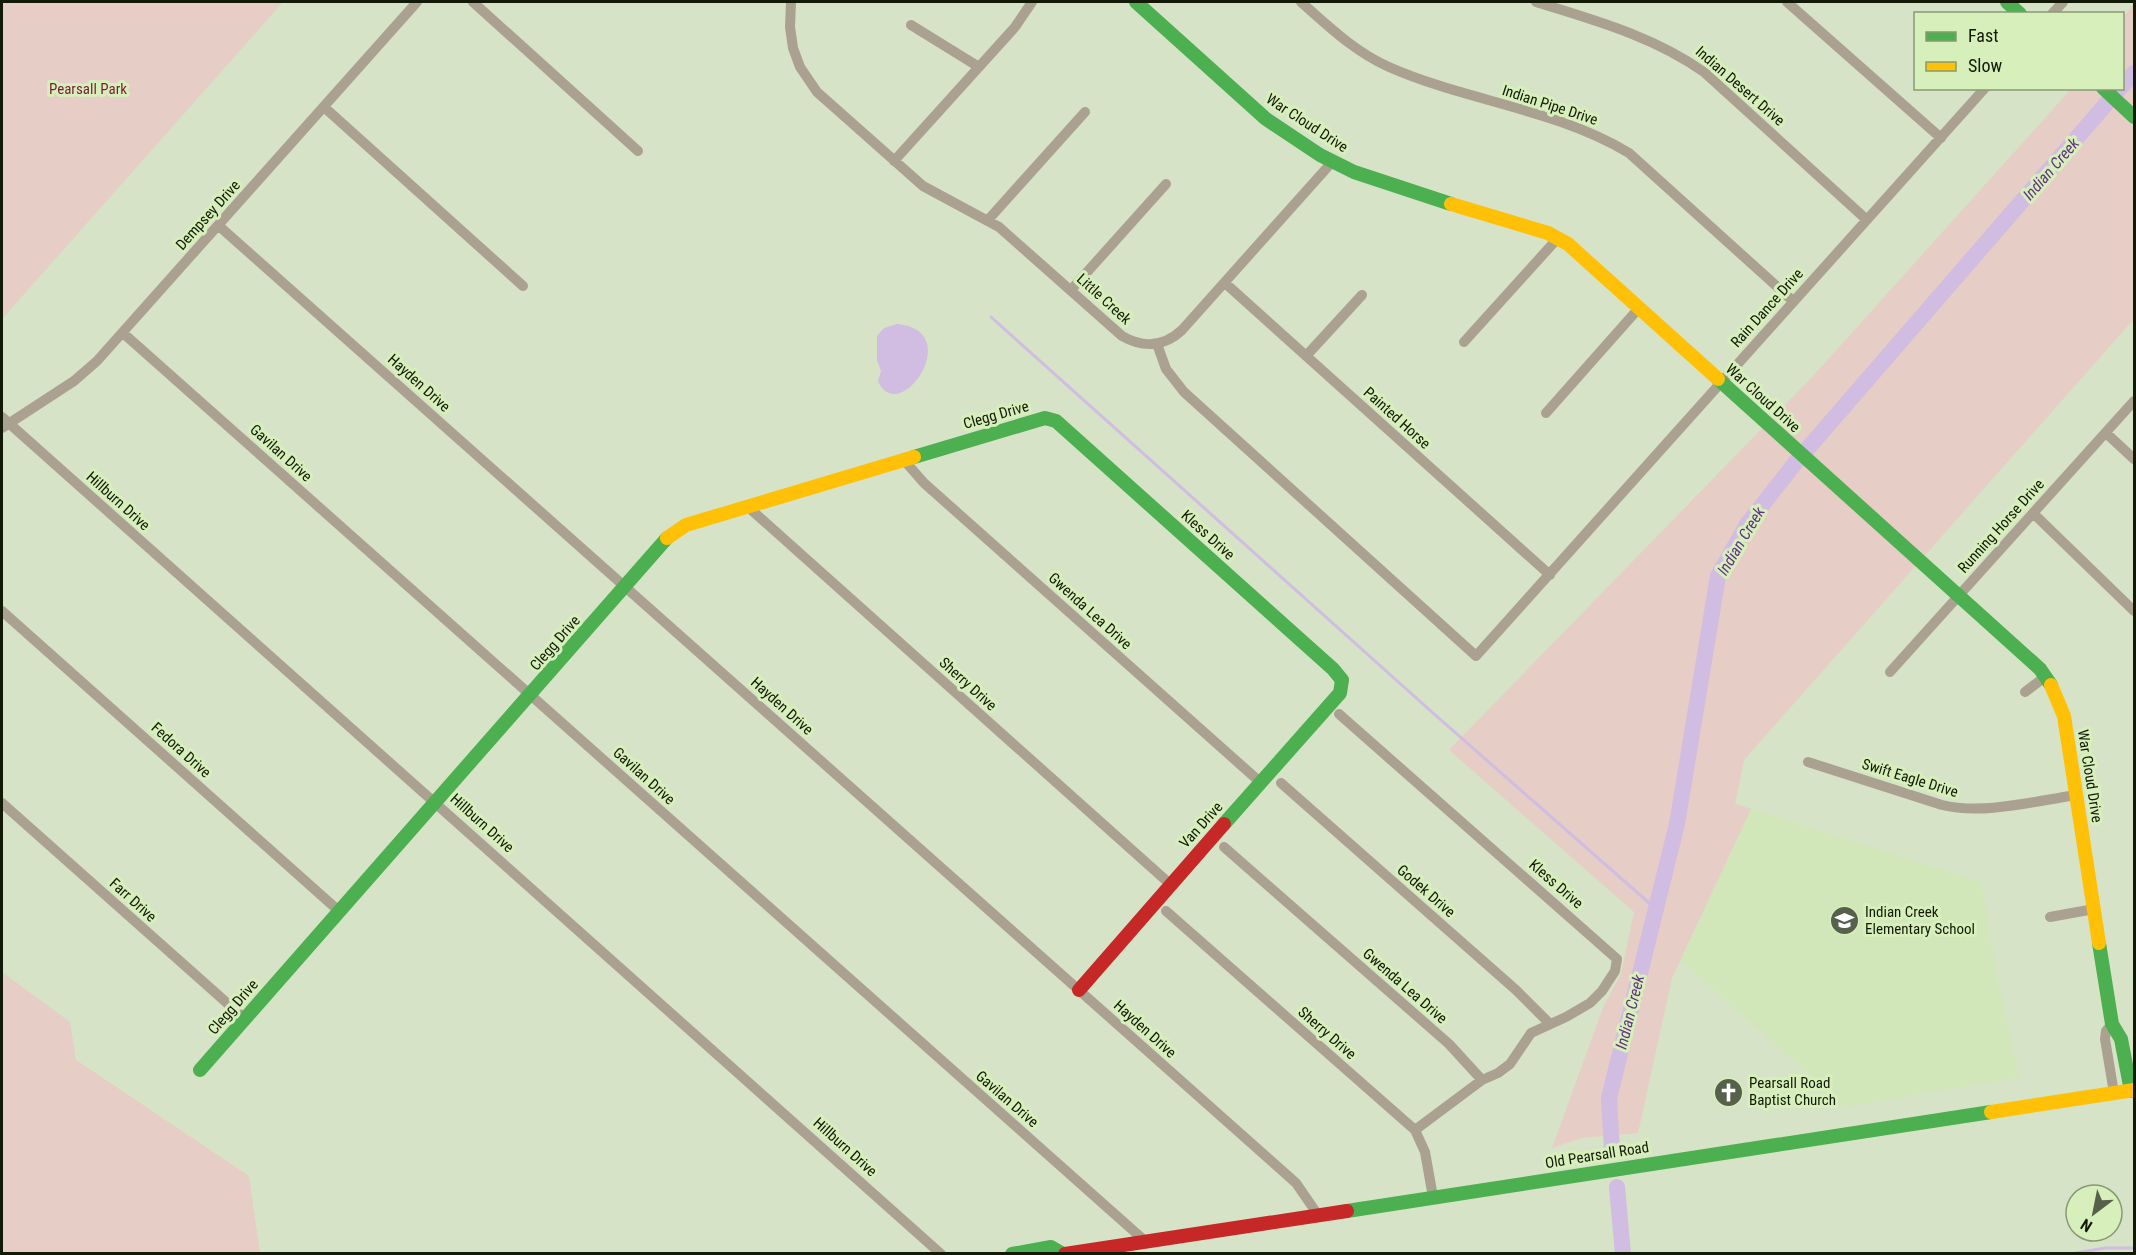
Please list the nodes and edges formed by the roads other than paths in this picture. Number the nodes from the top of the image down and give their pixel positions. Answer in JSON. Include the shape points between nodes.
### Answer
{"nodes":[{"id":1,"x":417,"y":2,"type":"edge"},
{"id":2,"x":473,"y":2,"type":"edge"},
{"id":3,"x":791,"y":2,"type":"edge"},
{"id":4,"x":1032,"y":2,"type":"edge"},
{"id":5,"x":1136,"y":2,"type":"edge"},
{"id":6,"x":1301,"y":2,"type":"edge"},
{"id":7,"x":1536,"y":2,"type":"edge"},
{"id":8,"x":1788,"y":2,"type":"edge"},
{"id":9,"x":911,"y":25,"type":"dead end"},
{"id":10,"x":979,"y":67,"type":"junction"},
{"id":11,"x":1983,"y":90,"type":"edge"},
{"id":12,"x":2105,"y":90,"type":"edge"},
{"id":13,"x":324,"y":107,"type":"junction"},
{"id":14,"x":1085,"y":112,"type":"dead end"},
{"id":15,"x":2134,"y":117,"type":"edge"},
{"id":16,"x":1941,"y":138,"type":"junction"},
{"id":17,"x":638,"y":151,"type":"dead end"},
{"id":18,"x":894,"y":161,"type":"junction"},
{"id":19,"x":1333,"y":161,"type":"junction"},
{"id":20,"x":1166,"y":184,"type":"dead end"},
{"id":21,"x":988,"y":220,"type":"junction"},
{"id":22,"x":1867,"y":220,"type":"junction"},
{"id":23,"x":219,"y":226,"type":"junction"},
{"id":24,"x":1558,"y":238,"type":"junction"},
{"id":25,"x":1226,"y":283,"type":"junction"},
{"id":26,"x":523,"y":286,"type":"dead end"},
{"id":27,"x":1071,"y":290,"type":"junction"},
{"id":28,"x":1362,"y":295,"type":"dead end"},
{"id":29,"x":1793,"y":301,"type":"junction"},
{"id":30,"x":1639,"y":308,"type":"junction"},
{"id":31,"x":123,"y":333,"type":"junction"},
{"id":32,"x":1464,"y":342,"type":"dead end"},
{"id":33,"x":1157,"y":344,"type":"junction"},
{"id":34,"x":1306,"y":356,"type":"junction"},
{"id":35,"x":1721,"y":383,"type":"junction"},
{"id":36,"x":2134,"y":401,"type":"edge"},
{"id":37,"x":1546,"y":413,"type":"dead end"},
{"id":38,"x":1049,"y":419,"type":"joint"},
{"id":39,"x":4,"y":423,"type":"edge"},
{"id":40,"x":2106,"y":433,"type":"junction"},
{"id":41,"x":903,"y":459,"type":"junction"},
{"id":42,"x":2134,"y":459,"type":"edge"},
{"id":43,"x":747,"y":506,"type":"junction"},
{"id":44,"x":2033,"y":513,"type":"junction"},
{"id":45,"x":1550,"y":575,"type":"junction"},
{"id":46,"x":626,"y":587,"type":"junction"},
{"id":47,"x":1959,"y":595,"type":"junction"},
{"id":48,"x":2,"y":611,"type":"edge"},
{"id":49,"x":2134,"y":611,"type":"edge"},
{"id":50,"x":1890,"y":672,"type":"dead end"},
{"id":51,"x":2046,"y":676,"type":"junction"},
{"id":52,"x":1342,"y":680,"type":"joint"},
{"id":53,"x":2025,"y":693,"type":"dead end"},
{"id":54,"x":531,"y":694,"type":"junction"},
{"id":55,"x":1339,"y":714,"type":"dead end"},
{"id":56,"x":1808,"y":762,"type":"dead end"},
{"id":57,"x":1260,"y":782,"type":"junction"},
{"id":58,"x":1281,"y":783,"type":"dead end"},
{"id":59,"x":2077,"y":795,"type":"junction"},
{"id":60,"x":435,"y":802,"type":"junction"},
{"id":61,"x":2,"y":803,"type":"edge"},
{"id":62,"x":1224,"y":847,"type":"dead end"},
{"id":63,"x":1170,"y":884,"type":"junction"},
{"id":64,"x":2094,"y":909,"type":"junction"},
{"id":65,"x":1166,"y":911,"type":"dead end"},
{"id":66,"x":340,"y":912,"type":"junction"},
{"id":67,"x":2050,"y":917,"type":"dead end"},
{"id":68,"x":1079,"y":990,"type":"junction"},
{"id":69,"x":244,"y":1019,"type":"junction"},
{"id":70,"x":1549,"y":1023,"type":"junction"},
{"id":71,"x":2112,"y":1024,"type":"junction"},
{"id":72,"x":200,"y":1070,"type":"dead end"},
{"id":73,"x":1482,"y":1080,"type":"junction"},
{"id":74,"x":2133,"y":1090,"type":"edge"},
{"id":75,"x":2114,"y":1093,"type":"junction"},
{"id":76,"x":1415,"y":1130,"type":"junction"},
{"id":77,"x":1433,"y":1197,"type":"junction"},
{"id":78,"x":1318,"y":1215,"type":"junction"},
{"id":79,"x":1145,"y":1241,"type":"junction"},
{"id":80,"x":941,"y":1254,"type":"edge"},
{"id":81,"x":1012,"y":1254,"type":"edge"},
{"id":82,"x":1064,"y":1254,"type":"edge"}],
"edges":[{"from":1,"to":13,"type":"street","name":"Dempsey Drive"},
{"from":2,"to":17,"type":"street"},
{"from":3,"to":18,"type":"street","name":"Little Creek","via":[[791,38],[805,76]]},
{"from":4,"to":10,"type":"street"},
{"from":5,"to":19,"type":"street","name":"War Cloud Drive","via":[[1266,119]]},
{"from":6,"to":29,"type":"street","name":"Indian Pipe Drive","via":[[1346,41],[1387,66],[1611,142],[1629,153]]},
{"from":7,"to":22,"type":"street","name":"Indian Desert Drive","via":[[1623,30],[1682,56]]},
{"from":8,"to":16,"type":"street"},
{"from":9,"to":10,"type":"street"},
{"from":10,"to":18,"type":"street"},
{"from":11,"to":16,"type":"street","name":"Rain Dance Drive"},
{"from":12,"to":15,"type":"street"},
{"from":13,"to":23,"type":"street","name":"Dempsey Drive"},
{"from":13,"to":26,"type":"street"},
{"from":14,"to":21,"type":"street"},
{"from":16,"to":22,"type":"street","name":"Rain Dance Drive"},
{"from":18,"to":21,"type":"street","name":"Little Creek","via":[[935,194]]},
{"from":19,"to":24,"type":"street","name":"War Cloud Drive","via":[[1398,188]]},
{"from":19,"to":25,"type":"street"},
{"from":20,"to":27,"type":"street"},
{"from":21,"to":27,"type":"street","name":"Little Creek"},
{"from":22,"to":29,"type":"street","name":"Rain Dance Drive"},
{"from":23,"to":31,"type":"street","name":"Dempsey Drive"},
{"from":23,"to":46,"type":"street","name":"Hayden Drive"},
{"from":24,"to":30,"type":"street","name":"War Cloud Drive"},
{"from":24,"to":32,"type":"street"},
{"from":25,"to":33,"type":"street","via":[[1182,330]]},
{"from":25,"to":34,"type":"street","name":"Painted Horse"},
{"from":27,"to":33,"type":"street","name":"Little Creek","via":[[1122,336],[1139,344]]},
{"from":28,"to":34,"type":"street"},
{"from":29,"to":35,"type":"street","name":"Rain Dance Drive"},
{"from":30,"to":35,"type":"street","name":"War Cloud Drive"},
{"from":30,"to":37,"type":"street"},
{"from":31,"to":39,"type":"street","name":"Dempsey Drive","via":[[74,381]]},
{"from":31,"to":54,"type":"street","name":"Gavilan Drive"},
{"from":33,"to":45,"type":"street","name":"Rain Dance Drive","via":[[1166,369],[1184,392],[1476,656]]},
{"from":34,"to":45,"type":"street","name":"Painted Horse"},
{"from":35,"to":45,"type":"street","name":"Rain Dance Drive"},
{"from":35,"to":47,"type":"street","name":"War Cloud Drive"},
{"from":36,"to":40,"type":"street","name":"Running Horse Drive"},
{"from":38,"to":41,"type":"street","name":"Clegg Drive"},
{"from":38,"to":52,"type":"street","name":"Kless Drive","via":[[1065,429]]},
{"from":39,"to":60,"type":"street","name":"Hillburn Drive"},
{"from":40,"to":42,"type":"street"},
{"from":40,"to":44,"type":"street","name":"Running Horse Drive"},
{"from":41,"to":43,"type":"street","name":"Clegg Drive"},
{"from":41,"to":57,"type":"street","name":"Gwenda Lea Drive","via":[[924,483]]},
{"from":43,"to":46,"type":"street","name":"Clegg Drive","via":[[680,527]]},
{"from":43,"to":63,"type":"street","name":"Sherry Drive"},
{"from":44,"to":47,"type":"street","name":"Running Horse Drive"},
{"from":44,"to":49,"type":"street"},
{"from":46,"to":54,"type":"street","name":"Clegg Drive"},
{"from":46,"to":68,"type":"street","name":"Hayden Drive"},
{"from":47,"to":50,"type":"street","name":"Running Horse Drive"},
{"from":47,"to":51,"type":"street","name":"War Cloud Drive"},
{"from":48,"to":66,"type":"street","name":"Fedora Drive"},
{"from":51,"to":53,"type":"street"},
{"from":51,"to":59,"type":"street","name":"War Cloud Drive","via":[[2064,716]]},
{"from":52,"to":57,"type":"street","name":"Van Drive","via":[[1340,693]]},
{"from":54,"to":60,"type":"street","name":"Clegg Drive"},
{"from":54,"to":79,"type":"street","name":"Gavilan Drive"},
{"from":55,"to":70,"type":"street","name":"Kless Drive","via":[[1617,959],[1615,972],[1590,1003]]},
{"from":56,"to":59,"type":"street","name":"Swift Eagle Drive","via":[[1962,809]]},
{"from":57,"to":63,"type":"street","name":"Van Drive"},
{"from":58,"to":70,"type":"street","name":"Godek Drive"},
{"from":59,"to":64,"type":"street","name":"War Cloud Drive"},
{"from":60,"to":66,"type":"street","name":"Clegg Drive"},
{"from":60,"to":80,"type":"street","name":"Hillburn Drive"},
{"from":61,"to":69,"type":"street","name":"Farr Drive"},
{"from":62,"to":73,"type":"street","name":"Gwenda Lea Drive","via":[[1449,1044]]},
{"from":63,"to":68,"type":"street","name":"Van Drive"},
{"from":64,"to":67,"type":"street"},
{"from":64,"to":71,"type":"street","name":"War Cloud Drive"},
{"from":65,"to":76,"type":"street","name":"Sherry Drive"},
{"from":66,"to":69,"type":"street","name":"Clegg Drive"},
{"from":68,"to":78,"type":"street","name":"Hayden Drive","via":[[1296,1183]]},
{"from":69,"to":72,"type":"street","name":"Clegg Drive"},
{"from":70,"to":73,"type":"street","via":[[1531,1033],[1509,1064]]},
{"from":71,"to":74,"type":"street","name":"War Cloud Drive","via":[[2121,1039]]},
{"from":71,"to":75,"type":"street","name":"War Cloud Drive","via":[[2105,1039]]},
{"from":73,"to":76,"type":"street"},
{"from":74,"to":75,"type":"street","name":"Old Pearsall Road"},
{"from":75,"to":77,"type":"street","name":"Old Pearsall Road"},
{"from":76,"to":77,"type":"street","name":"Sherry Drive","via":[[1425,1152]]},
{"from":77,"to":78,"type":"street","name":"Old Pearsall Road"},
{"from":78,"to":79,"type":"street","name":"Old Pearsall Road"},
{"from":79,"to":82,"type":"street","name":"Old Pearsall Road"},
{"from":81,"to":82,"type":"street","name":"Old Pearsall Road","via":[[1051,1247]]}]}
